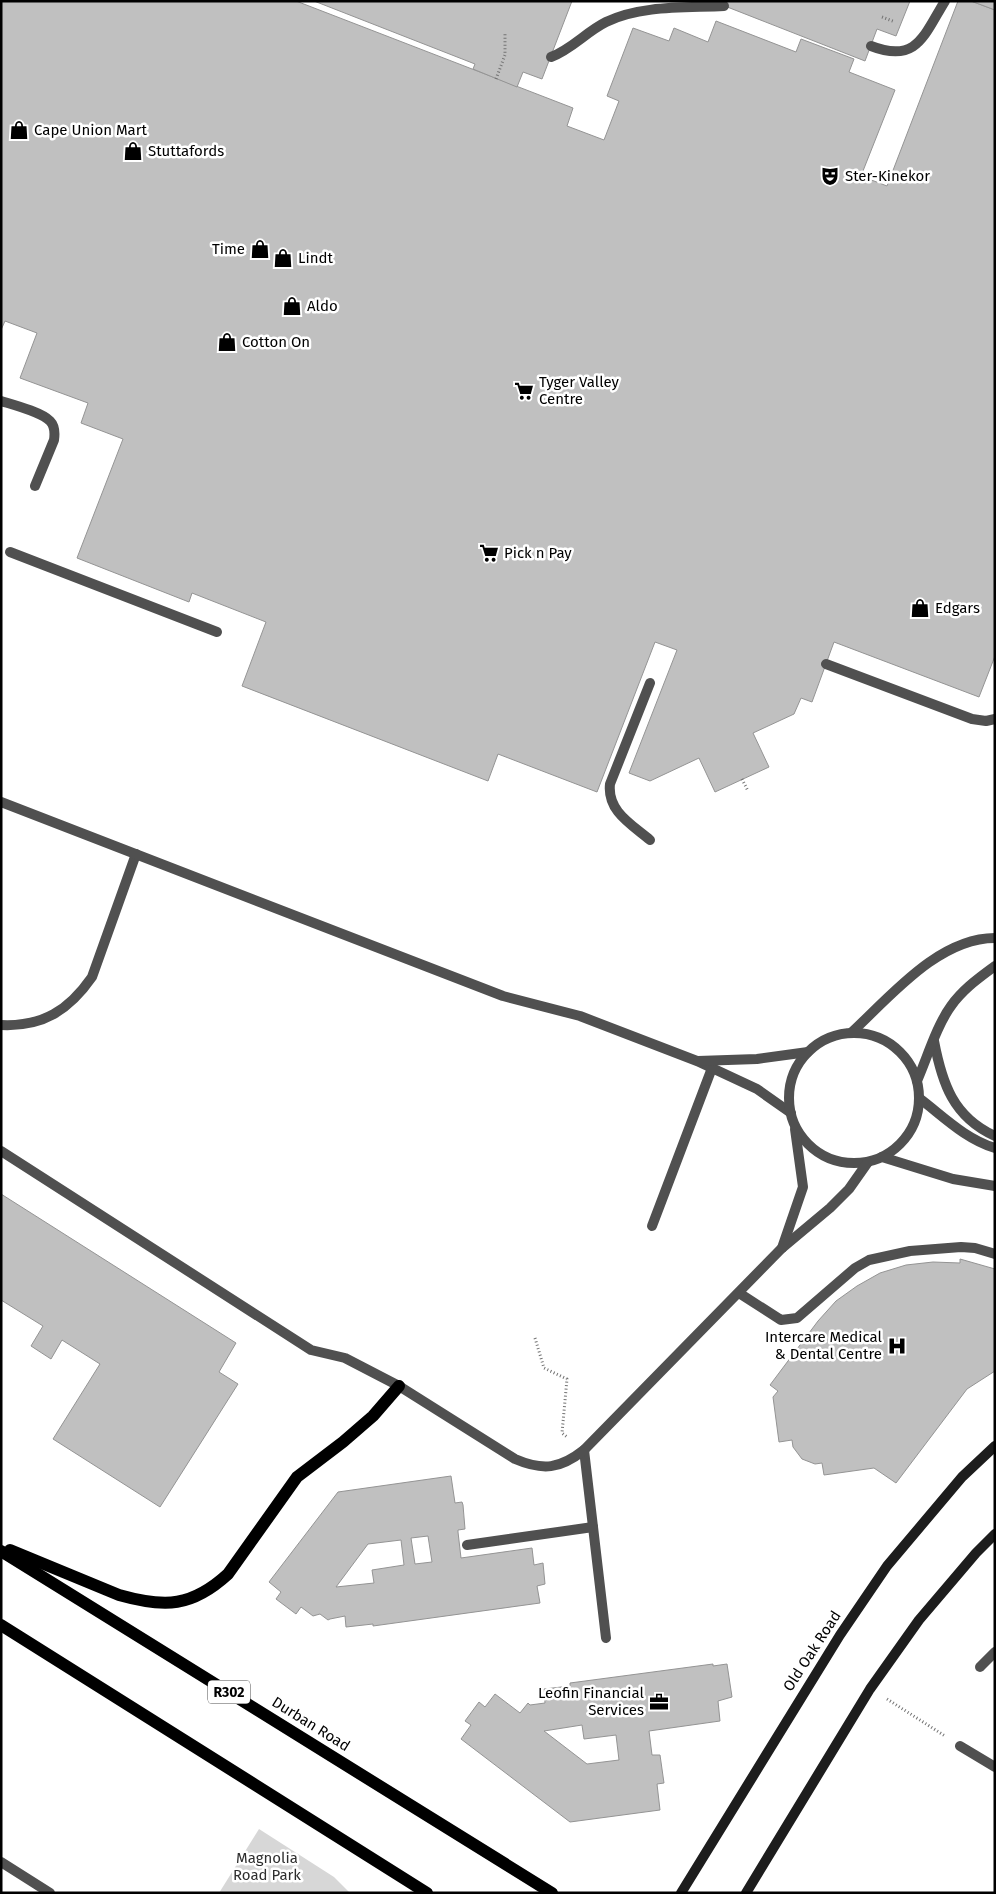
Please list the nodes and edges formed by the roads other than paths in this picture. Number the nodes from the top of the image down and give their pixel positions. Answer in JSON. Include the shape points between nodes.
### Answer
{"nodes":[{"id":1,"x":945,"y":1,"type":"edge"},
{"id":2,"x":724,"y":6,"type":"dead end"},
{"id":3,"x":871,"y":46,"type":"dead end"},
{"id":4,"x":550,"y":57,"type":"dead end"},
{"id":5,"x":1,"y":400,"type":"edge"},
{"id":6,"x":35,"y":486,"type":"dead end"},
{"id":7,"x":10,"y":552,"type":"dead end"},
{"id":8,"x":217,"y":632,"type":"dead end"},
{"id":9,"x":826,"y":664,"type":"dead end"},
{"id":10,"x":650,"y":683,"type":"dead end"},
{"id":11,"x":995,"y":719,"type":"edge"},
{"id":12,"x":1,"y":802,"type":"edge"},
{"id":13,"x":650,"y":840,"type":"dead end"},
{"id":14,"x":136,"y":854,"type":"junction"},
{"id":15,"x":995,"y":938,"type":"edge"},
{"id":16,"x":995,"y":966,"type":"edge"},
{"id":17,"x":1,"y":1025,"type":"edge"},
{"id":18,"x":851,"y":1033,"type":"junction"},
{"id":19,"x":934,"y":1040,"type":"junction"},
{"id":20,"x":808,"y":1052,"type":"junction"},
{"id":21,"x":697,"y":1061,"type":"junction"},
{"id":22,"x":712,"y":1068,"type":"junction"},
{"id":23,"x":917,"y":1081,"type":"junction"},
{"id":24,"x":919,"y":1098,"type":"junction"},
{"id":25,"x":791,"y":1113,"type":"junction"},
{"id":26,"x":795,"y":1125,"type":"junction"},
{"id":27,"x":995,"y":1136,"type":"edge"},
{"id":28,"x":995,"y":1148,"type":"edge"},
{"id":29,"x":1,"y":1151,"type":"edge"},
{"id":30,"x":882,"y":1157,"type":"junction"},
{"id":31,"x":868,"y":1162,"type":"junction"},
{"id":32,"x":995,"y":1186,"type":"edge"},
{"id":33,"x":652,"y":1226,"type":"dead end"},
{"id":34,"x":782,"y":1249,"type":"junction"},
{"id":35,"x":995,"y":1254,"type":"edge"},
{"id":36,"x":739,"y":1293,"type":"junction"},
{"id":37,"x":399,"y":1386,"type":"junction"},
{"id":38,"x":995,"y":1446,"type":"edge"},
{"id":39,"x":584,"y":1450,"type":"junction"},
{"id":40,"x":593,"y":1527,"type":"junction"},
{"id":41,"x":995,"y":1534,"type":"edge"},
{"id":42,"x":467,"y":1545,"type":"dead end"},
{"id":43,"x":1,"y":1546,"type":"edge"},
{"id":44,"x":1,"y":1552,"type":"edge"},
{"id":45,"x":1,"y":1625,"type":"edge"},
{"id":46,"x":606,"y":1638,"type":"dead end"},
{"id":47,"x":995,"y":1652,"type":"edge"},
{"id":48,"x":980,"y":1667,"type":"dead end"},
{"id":49,"x":960,"y":1746,"type":"road end"},
{"id":50,"x":995,"y":1768,"type":"edge"},
{"id":51,"x":1,"y":1862,"type":"edge"},
{"id":52,"x":50,"y":1893,"type":"edge"},
{"id":53,"x":427,"y":1893,"type":"edge"},
{"id":54,"x":552,"y":1893,"type":"edge"},
{"id":55,"x":681,"y":1893,"type":"edge"},
{"id":56,"x":746,"y":1893,"type":"edge"}],
"edges":[{"from":1,"to":3,"type":"street","via":[[920,40],[905,51],[886,52]]},
{"from":2,"to":4,"type":"street","via":[[669,9],[616,18]]},
{"from":5,"to":6,"type":"street","via":[[44,417],[53,426],[54,440]]},
{"from":7,"to":8,"type":"street"},
{"from":9,"to":11,"type":"street","via":[[972,719]]},
{"from":10,"to":13,"type":"street","via":[[609,792],[618,814]]},
{"from":12,"to":14,"type":"street"},
{"from":14,"to":17,"type":"street","via":[[92,977],[80,993],[66,1007],[48,1017],[26,1024]]},
{"from":14,"to":21,"type":"street","via":[[503,996],[580,1016]]},
{"from":15,"to":18,"type":"street","via":[[973,940],[944,952],[916,973]]},
{"from":16,"to":19,"type":"street","via":[[963,991],[941,1022]]},
{"from":18,"to":20,"type":"street","via":[[828,1039]]},
{"from":18,"to":23,"type":"street","via":[[877,1037],[890,1044],[910,1065]]},
{"from":19,"to":23,"type":"street"},
{"from":19,"to":27,"type":"street","via":[[945,1083],[956,1105],[967,1117]]},
{"from":20,"to":21,"type":"street","via":[[756,1059]]},
{"from":20,"to":25,"type":"street","via":[[800,1062],[790,1087]]},
{"from":21,"to":22,"type":"street"},
{"from":22,"to":25,"type":"street","via":[[757,1089]]},
{"from":22,"to":33,"type":"street"},
{"from":23,"to":24,"type":"street"},
{"from":24,"to":28,"type":"street","via":[[958,1129]]},
{"from":24,"to":30,"type":"street","via":[[918,1112],[905,1139]]},
{"from":25,"to":26,"type":"street"},
{"from":26,"to":31,"type":"street","via":[[809,1145],[828,1158],[851,1163]]},
{"from":26,"to":34,"type":"street","via":[[803,1187]]},
{"from":29,"to":37,"type":"street","via":[[311,1350],[345,1358]]},
{"from":30,"to":31,"type":"street"},
{"from":30,"to":32,"type":"street","via":[[953,1179]]},
{"from":31,"to":34,"type":"street","via":[[857,1181]]},
{"from":34,"to":36,"type":"street"},
{"from":35,"to":36,"type":"street","via":[[961,1247],[910,1251],[869,1260],[790,1320],[780,1320]]},
{"from":36,"to":39,"type":"street"},
{"from":37,"to":39,"type":"street","via":[[528,1465],[557,1466]]},
{"from":37,"to":43,"type":"main road","via":[[373,1416],[297,1477],[228,1574],[216,1586],[195,1598],[165,1604],[119,1595]]},
{"from":38,"to":55,"type":"main road","name":"Old Oak Road","via":[[962,1477],[882,1574],[835,1643]]},
{"from":39,"to":40,"type":"street"},
{"from":40,"to":42,"type":"street"},
{"from":40,"to":46,"type":"street"},
{"from":41,"to":56,"type":"main road","via":[[919,1620],[870,1689]]},
{"from":44,"to":54,"type":"main road","name":"Durban Road","number":"R302"},
{"from":45,"to":53,"type":"main road"},
{"from":47,"to":48,"type":"street"},
{"from":49,"to":50,"type":"street"},
{"from":51,"to":52,"type":"street"}]}
